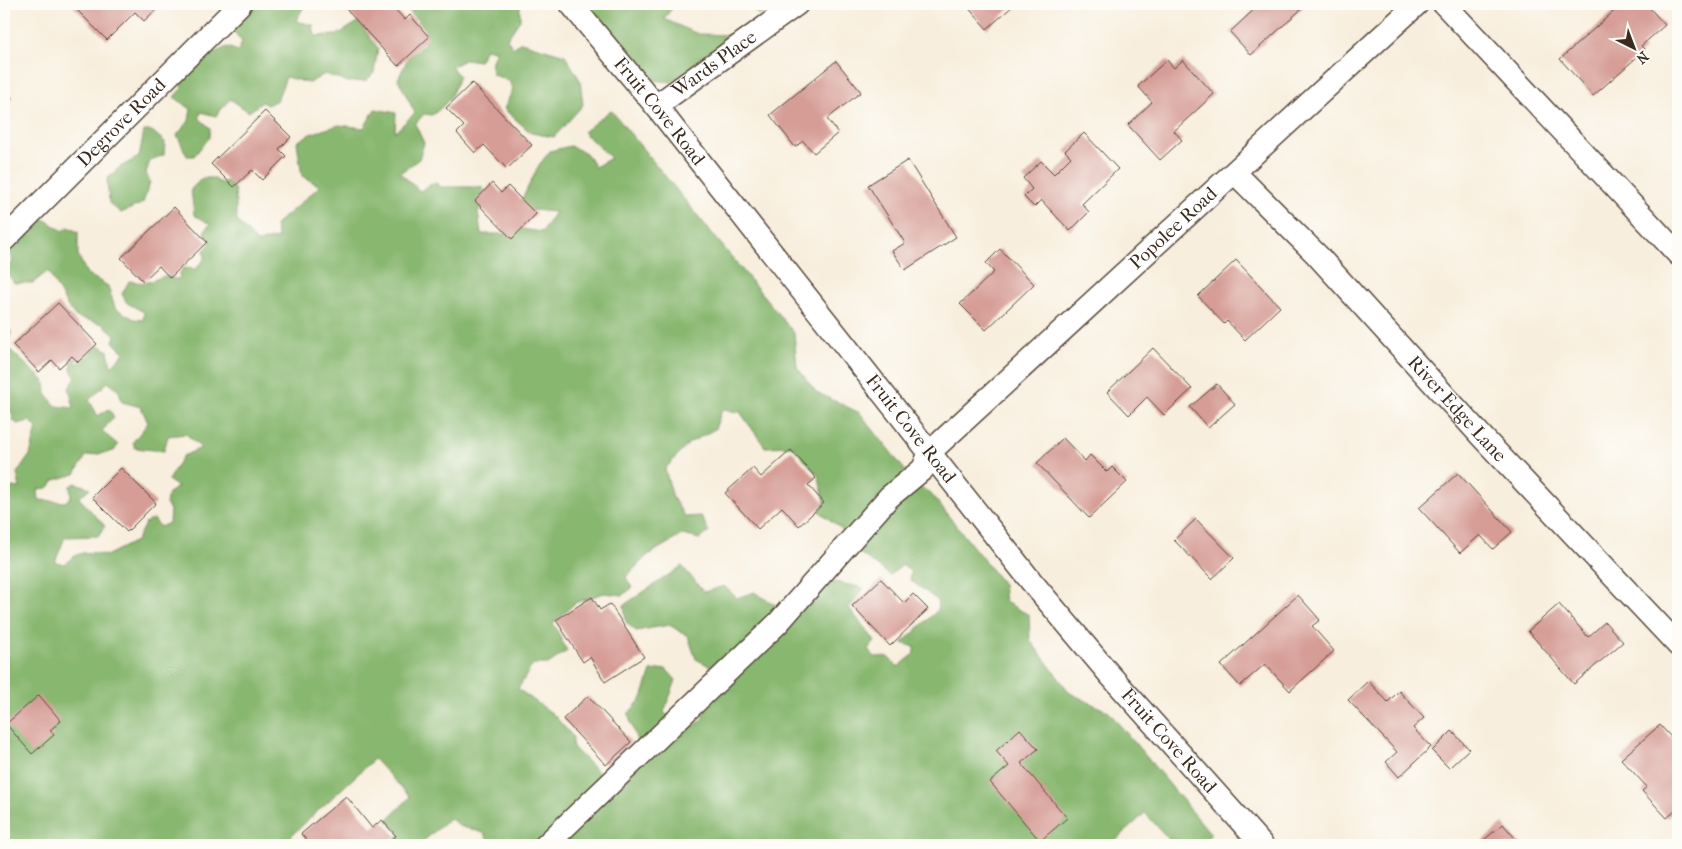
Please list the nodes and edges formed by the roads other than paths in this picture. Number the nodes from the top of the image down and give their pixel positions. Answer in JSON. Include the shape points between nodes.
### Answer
{"nodes":[{"id":1,"x":240,"y":4,"type":"edge"},
{"id":2,"x":571,"y":4,"type":"edge"},
{"id":3,"x":797,"y":4,"type":"edge"},
{"id":4,"x":1417,"y":4,"type":"edge"},
{"id":5,"x":1444,"y":4,"type":"edge"},
{"id":6,"x":656,"y":106,"type":"junction"},
{"id":7,"x":1235,"y":173,"type":"junction"},
{"id":8,"x":4,"y":240,"type":"edge"},
{"id":9,"x":1678,"y":254,"type":"edge"},
{"id":10,"x":930,"y":452,"type":"junction"},
{"id":11,"x":1678,"y":645,"type":"edge"},
{"id":12,"x":546,"y":845,"type":"edge"},
{"id":13,"x":1262,"y":845,"type":"edge"}],
"edges":[{"from":1,"to":8,"type":"street","name":"Degrove Road"},
{"from":2,"to":6,"type":"street","name":"Fruit Cove Road"},
{"from":3,"to":6,"type":"street","name":"Wards Place"},
{"from":4,"to":7,"type":"street","name":"Popolee Road"},
{"from":5,"to":9,"type":"street"},
{"from":6,"to":10,"type":"street","name":"Fruit Cove Road"},
{"from":7,"to":10,"type":"street","name":"Popolee Road"},
{"from":7,"to":11,"type":"street","name":"River Edge Lane","via":[[1317,255],[1477,432]]},
{"from":10,"to":12,"type":"street","name":"Popolee Road","via":[[923,469],[889,497],[778,623]]},
{"from":10,"to":13,"type":"street","name":"Fruit Cove Road","via":[[1110,675]]}]}
